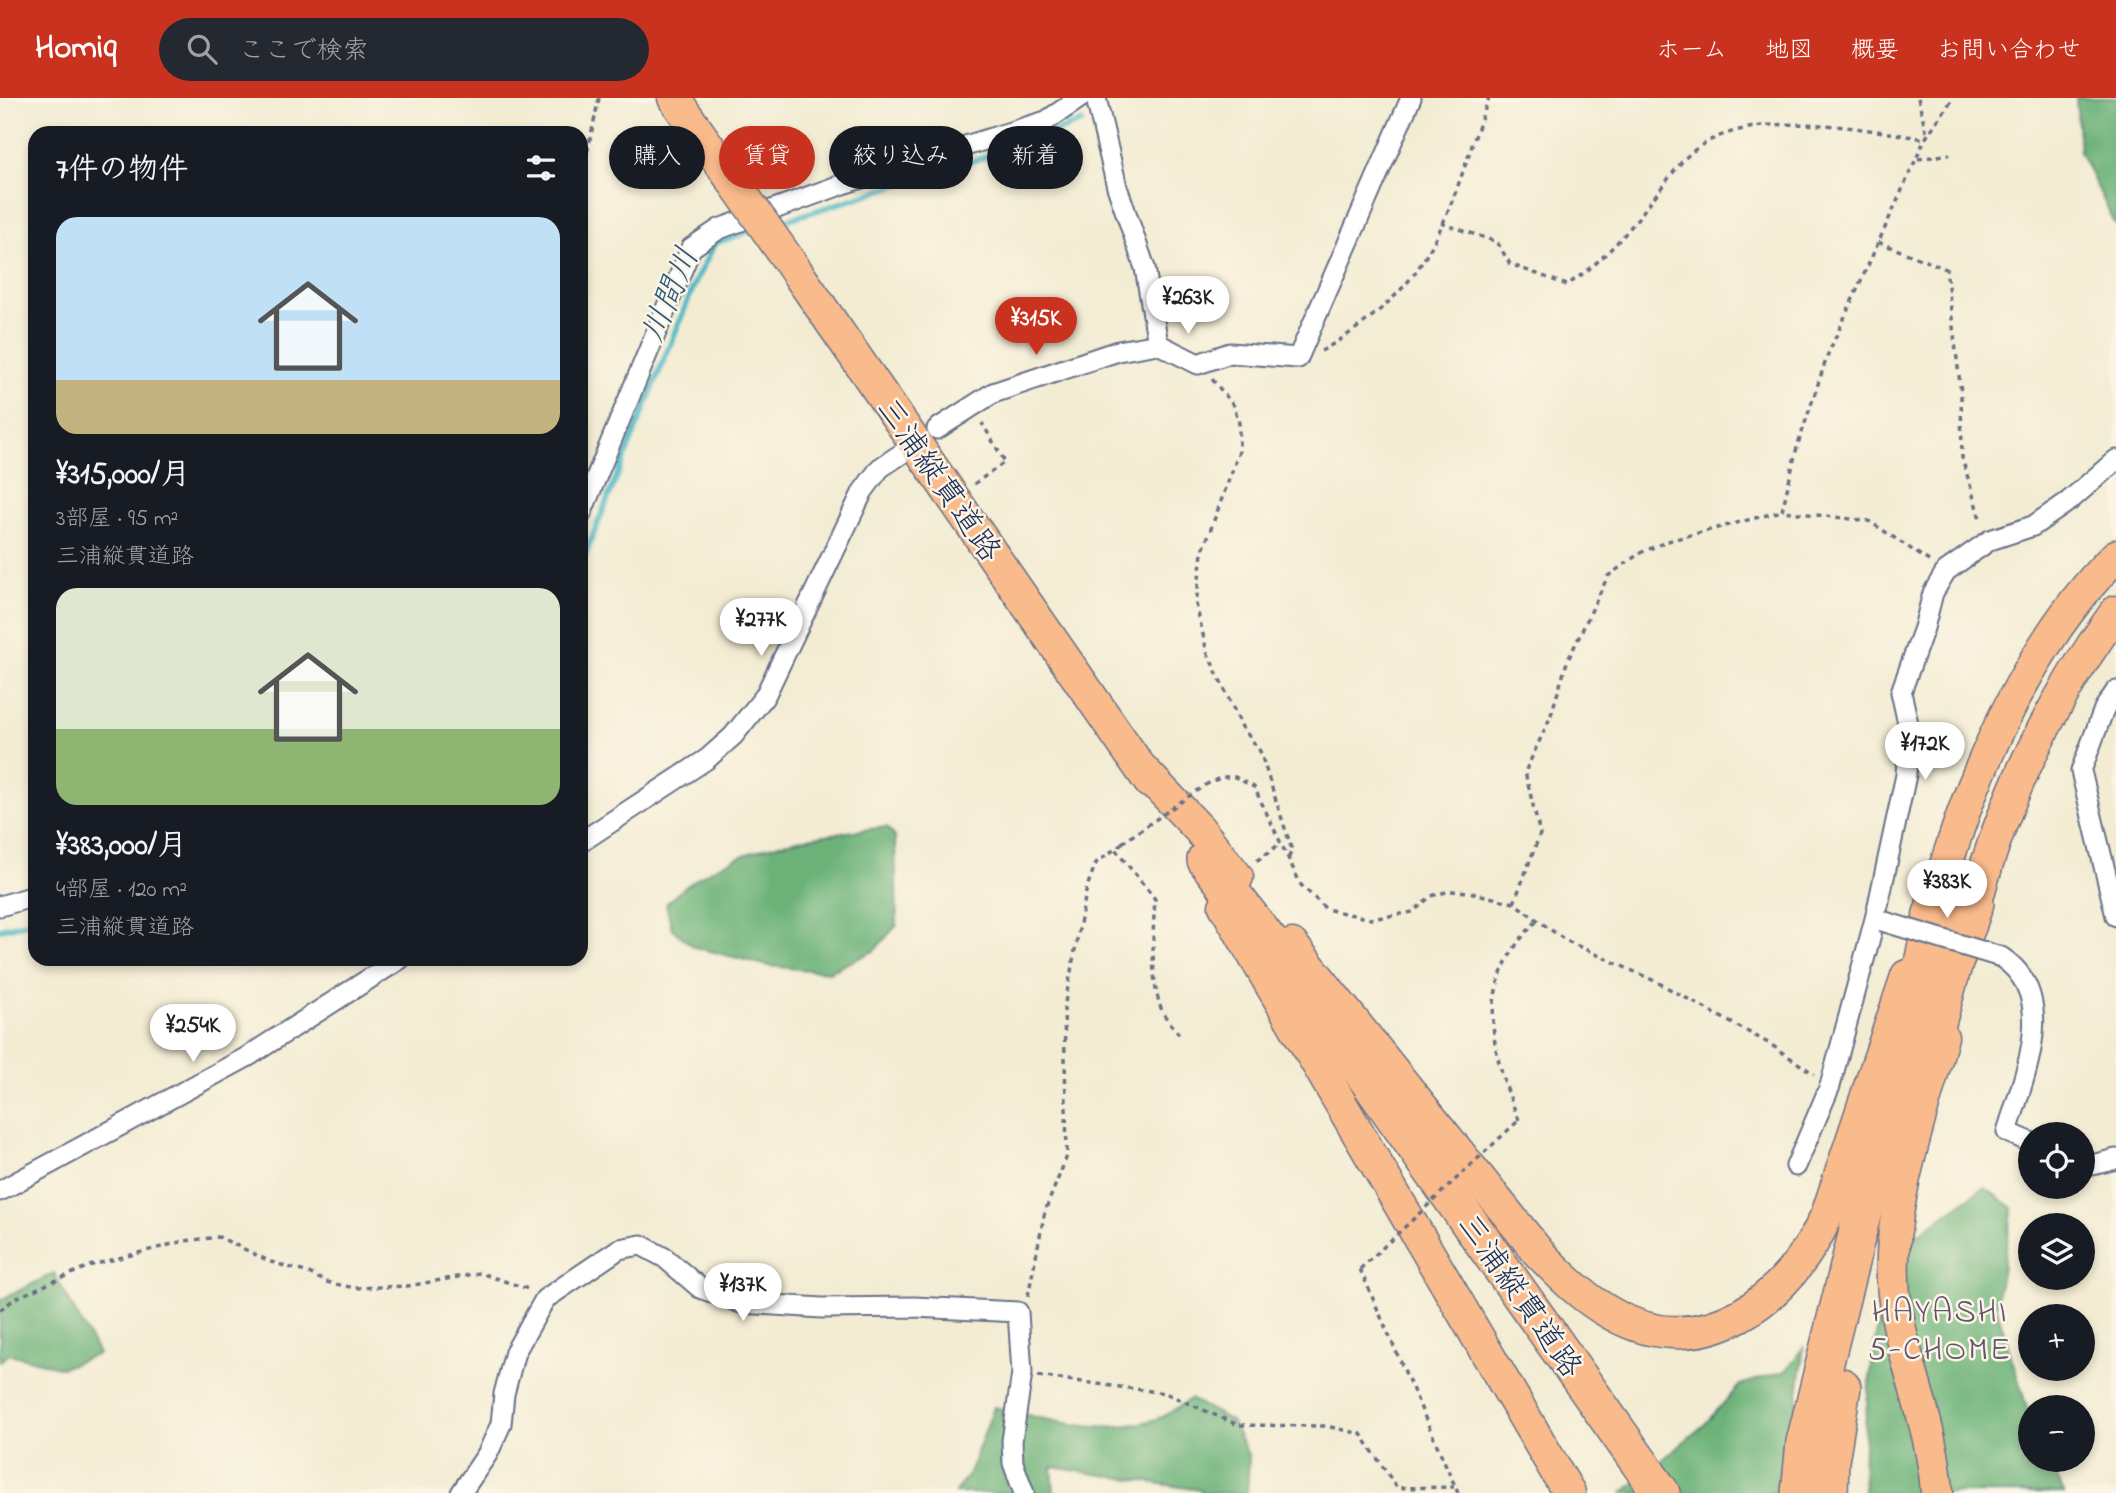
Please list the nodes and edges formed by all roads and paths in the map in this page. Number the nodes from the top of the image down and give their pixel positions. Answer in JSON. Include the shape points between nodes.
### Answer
{"nodes":[{"id":1,"x":599,"y":98,"type":"edge"},
{"id":2,"x":674,"y":98,"type":"edge"},
{"id":3,"x":1080,"y":98,"type":"edge"},
{"id":4,"x":1096,"y":98,"type":"edge"},
{"id":5,"x":1411,"y":98,"type":"edge"},
{"id":6,"x":1489,"y":98,"type":"edge"},
{"id":7,"x":1918,"y":98,"type":"edge"},
{"id":8,"x":1953,"y":98,"type":"edge"},
{"id":9,"x":1926,"y":137,"type":"junction"},
{"id":10,"x":588,"y":149,"type":"edge"},
{"id":11,"x":1950,"y":154,"type":"dead end"},
{"id":12,"x":1916,"y":159,"type":"junction"},
{"id":13,"x":1441,"y":223,"type":"junction"},
{"id":14,"x":1878,"y":242,"type":"junction"},
{"id":15,"x":1158,"y":344,"type":"junction"},
{"id":16,"x":1298,"y":358,"type":"junction"},
{"id":17,"x":1198,"y":365,"type":"junction"},
{"id":18,"x":972,"y":406,"type":"junction"},
{"id":19,"x":937,"y":429,"type":"dead end"},
{"id":20,"x":901,"y":454,"type":"dead end"},
{"id":21,"x":2116,"y":460,"type":"edge"},
{"id":22,"x":970,"y":487,"type":"dead end"},
{"id":23,"x":588,"y":497,"type":"edge"},
{"id":24,"x":1782,"y":511,"type":"junction"},
{"id":25,"x":1990,"y":540,"type":"junction"},
{"id":26,"x":2116,"y":556,"type":"edge"},
{"id":27,"x":1946,"y":571,"type":"junction"},
{"id":28,"x":2116,"y":612,"type":"edge"},
{"id":29,"x":2116,"y":691,"type":"edge"},
{"id":30,"x":1139,"y":766,"type":"junction"},
{"id":31,"x":1160,"y":796,"type":"junction"},
{"id":32,"x":588,"y":837,"type":"edge"},
{"id":33,"x":1280,"y":843,"type":"junction"},
{"id":34,"x":1115,"y":849,"type":"junction"},
{"id":35,"x":1206,"y":860,"type":"joint"},
{"id":36,"x":1288,"y":861,"type":"junction"},
{"id":37,"x":1248,"y":869,"type":"dead end"},
{"id":38,"x":1938,"y":890,"type":"junction"},
{"id":39,"x":28,"y":898,"type":"edge"},
{"id":40,"x":1514,"y":903,"type":"junction"},
{"id":41,"x":1975,"y":903,"type":"junction"},
{"id":42,"x":0,"y":906,"type":"edge"},
{"id":43,"x":2116,"y":916,"type":"edge"},
{"id":44,"x":1878,"y":920,"type":"junction"},
{"id":45,"x":1537,"y":921,"type":"junction"},
{"id":46,"x":389,"y":966,"type":"edge"},
{"id":47,"x":1182,"y":1038,"type":"dead end"},
{"id":48,"x":1830,"y":1086,"type":"junction"},
{"id":49,"x":1375,"y":1102,"type":"junction"},
{"id":50,"x":2018,"y":1137,"type":"edge"},
{"id":51,"x":2116,"y":1159,"type":"edge"},
{"id":52,"x":2095,"y":1163,"type":"edge"},
{"id":53,"x":1796,"y":1166,"type":"dead end"},
{"id":54,"x":0,"y":1191,"type":"edge"},
{"id":55,"x":545,"y":1300,"type":"junction"},
{"id":56,"x":0,"y":1310,"type":"edge"},
{"id":57,"x":1017,"y":1312,"type":"junction"},
{"id":58,"x":1022,"y":1373,"type":"junction"},
{"id":59,"x":1925,"y":1423,"type":"junction"},
{"id":60,"x":1454,"y":1487,"type":"junction"},
{"id":61,"x":461,"y":1493,"type":"edge"},
{"id":62,"x":1024,"y":1493,"type":"edge"},
{"id":63,"x":1458,"y":1493,"type":"edge"},
{"id":64,"x":1569,"y":1493,"type":"edge"},
{"id":65,"x":1646,"y":1493,"type":"edge"},
{"id":66,"x":1661,"y":1493,"type":"edge"},
{"id":67,"x":1800,"y":1493,"type":"edge"},
{"id":68,"x":1829,"y":1493,"type":"edge"},
{"id":69,"x":1937,"y":1493,"type":"edge"},
{"id":70,"x":1955,"y":1493,"type":"edge"}],
"edges":[{"from":1,"to":10,"type":"path"},
{"from":2,"to":30,"type":"main road","name":"三浦縦貫道路","bridge":true},
{"from":3,"to":23,"type":"street","via":[[1046,121],[846,183],[719,229],[691,248]]},
{"from":4,"to":15,"type":"street","via":[[1117,187],[1145,268]]},
{"from":5,"to":16,"type":"street"},
{"from":6,"to":13,"type":"path"},
{"from":7,"to":9,"type":"path"},
{"from":8,"to":9,"type":"path"},
{"from":9,"to":12,"type":"path"},
{"from":9,"to":13,"type":"path","via":[[1777,124],[1746,126],[1709,139],[1681,162],[1643,215],[1600,263],[1567,285],[1510,264],[1497,242]]},
{"from":11,"to":12,"type":"path"},
{"from":12,"to":14,"type":"path"},
{"from":13,"to":16,"type":"path","via":[[1420,266],[1401,291],[1329,347]]},
{"from":14,"to":24,"type":"path","via":[[1828,354],[1797,447]]},
{"from":14,"to":25,"type":"path","via":[[1946,269],[1961,392],[1962,458],[1976,511]]},
{"from":15,"to":17,"type":"street"},
{"from":15,"to":18,"type":"street","via":[[1118,351],[1024,382]]},
{"from":16,"to":17,"type":"street","via":[[1230,353]]},
{"from":17,"to":36,"type":"path","via":[[1234,406],[1240,438],[1202,553],[1196,604],[1207,652],[1242,727],[1261,751],[1293,850]]},
{"from":18,"to":19,"type":"street"},
{"from":18,"to":22,"type":"path","via":[[1005,462]]},
{"from":20,"to":32,"type":"street","via":[[880,468],[863,491],[765,696],[733,736],[707,759]]},
{"from":21,"to":25,"type":"street","via":[[2033,526]]},
{"from":24,"to":27,"type":"path","via":[[1869,521]]},
{"from":24,"to":40,"type":"path","via":[[1668,541],[1640,553],[1608,576],[1571,651],[1550,718],[1525,772],[1540,834]]},
{"from":25,"to":27,"type":"street"},
{"from":26,"to":38,"type":"main road","via":[[2063,620],[2021,688],[1976,779]]},
{"from":27,"to":44,"type":"street","via":[[1933,593],[1901,692],[1909,728],[1906,775]]},
{"from":28,"to":41,"type":"main road","via":[[2081,662],[2038,739]]},
{"from":29,"to":43,"type":"street","via":[[2104,709],[2081,771]]},
{"from":30,"to":31,"type":"main road","name":"三浦縦貫道路"},
{"from":30,"to":38,"type":"main road","via":[[1199,829],[1538,1252],[1588,1299],[1614,1316],[1666,1331],[1717,1325],[1759,1305],[1813,1247]]},
{"from":31,"to":35,"type":"main road","name":"三浦縦貫道路"},
{"from":31,"to":64,"type":"main road"},
{"from":33,"to":34,"type":"path","bridge":true,"via":[[1254,787],[1235,777],[1205,785]]},
{"from":33,"to":36,"type":"path"},
{"from":33,"to":37,"type":"path"},
{"from":34,"to":47,"type":"path","via":[[1155,899],[1154,971],[1163,1014]]},
{"from":34,"to":57,"type":"path","via":[[1096,863],[1087,887],[1064,1009],[1067,1156],[1045,1211],[1027,1302]]},
{"from":35,"to":49,"type":"highway"},
{"from":36,"to":40,"type":"path","via":[[1301,885],[1326,909],[1371,919],[1413,912],[1431,896],[1450,891]]},
{"from":38,"to":67,"type":"highway","via":[[1914,1007],[1805,1442]]},
{"from":39,"to":42,"type":"street"},
{"from":40,"to":45,"type":"path"},
{"from":41,"to":59,"type":"main road","via":[[1896,1231],[1896,1310]]},
{"from":41,"to":68,"type":"highway","via":[[1933,1037],[1851,1346],[1835,1425]]},
{"from":44,"to":48,"type":"street"},
{"from":44,"to":50,"type":"street","bridge":true,"via":[[2001,957],[2019,973],[2036,1012],[2007,1132]]},
{"from":45,"to":48,"type":"path","via":[[1565,940],[1657,982],[1770,1044]]},
{"from":45,"to":60,"type":"path","bridge":true,"via":[[1511,949],[1497,979],[1492,1022],[1500,1076],[1519,1120],[1360,1269]]},
{"from":46,"to":54,"type":"street","via":[[247,1057]]},
{"from":48,"to":53,"type":"street"},
{"from":49,"to":65,"type":"highway","name":"三浦縦貫道路"},
{"from":49,"to":66,"type":"highway","name":"三浦縦貫道路"},
{"from":51,"to":52,"type":"street"},
{"from":55,"to":56,"type":"path","via":[[480,1273],[408,1286],[345,1286],[271,1262],[219,1237],[184,1241],[89,1266],[16,1298]]},
{"from":55,"to":57,"type":"street","via":[[619,1249],[641,1245],[665,1258],[700,1288],[741,1303]]},
{"from":55,"to":61,"type":"street","via":[[515,1353],[501,1424]]},
{"from":57,"to":58,"type":"street"},
{"from":58,"to":60,"type":"path","via":[[1165,1393],[1238,1425],[1326,1426],[1361,1434],[1397,1488]]},
{"from":58,"to":62,"type":"street","via":[[1012,1441],[1013,1463]]},
{"from":59,"to":69,"type":"main road"},
{"from":59,"to":70,"type":"main road","via":[[1947,1463]]},
{"from":60,"to":63,"type":"path"}]}
